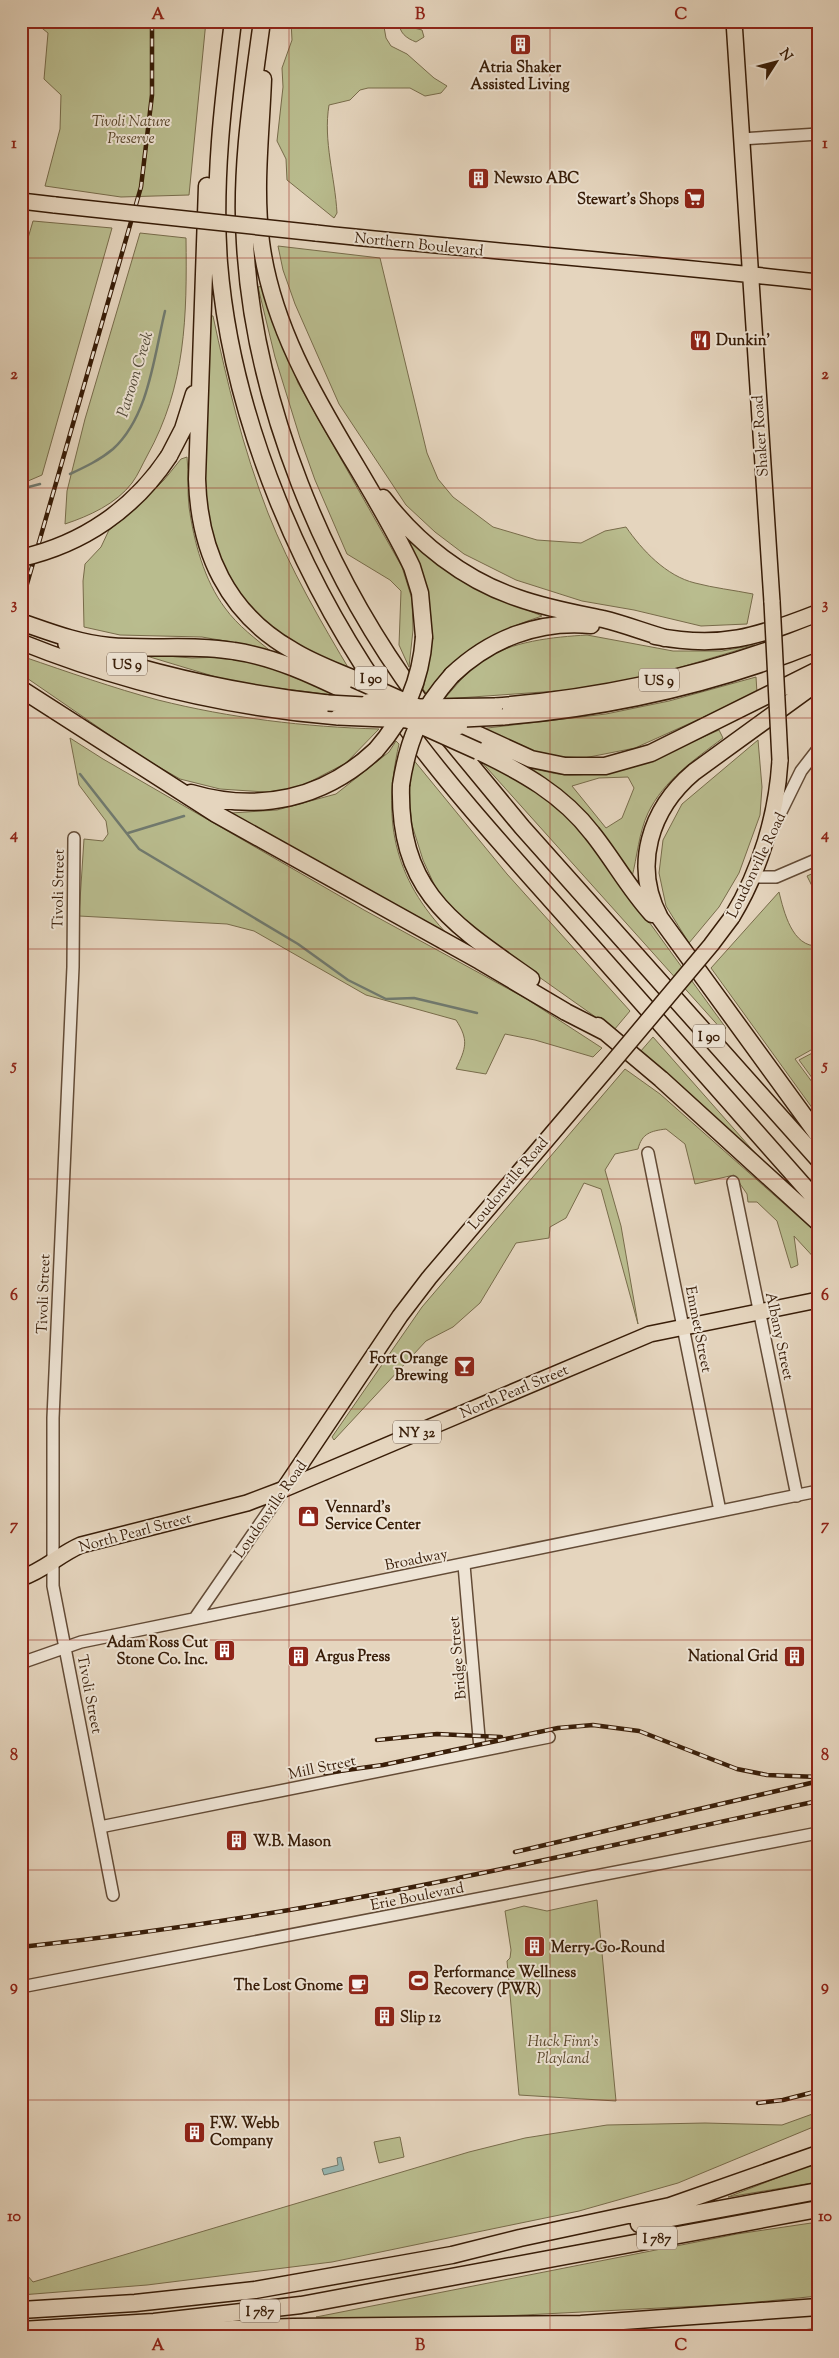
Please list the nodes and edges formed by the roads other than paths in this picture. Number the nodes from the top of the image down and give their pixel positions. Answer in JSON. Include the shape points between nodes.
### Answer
{"nodes":[{"id":1,"x":224,"y":21,"type":"edge"},
{"id":2,"x":233,"y":21,"type":"edge"},
{"id":3,"x":263,"y":21,"type":"edge"},
{"id":4,"x":734,"y":21,"type":"edge"},
{"id":5,"x":818,"y":134,"type":"edge"},
{"id":6,"x":741,"y":139,"type":"junction"},
{"id":7,"x":21,"y":201,"type":"edge"},
{"id":8,"x":749,"y":274,"type":"junction"},
{"id":9,"x":818,"y":282,"type":"edge"},
{"id":10,"x":200,"y":355,"type":"junction"},
{"id":11,"x":335,"y":432,"type":"junction"},
{"id":12,"x":21,"y":558,"type":"edge"},
{"id":13,"x":818,"y":614,"type":"edge"},
{"id":14,"x":21,"y":622,"type":"edge"},
{"id":15,"x":21,"y":626,"type":"edge"},
{"id":16,"x":818,"y":631,"type":"edge"},
{"id":17,"x":665,"y":638,"type":"junction"},
{"id":18,"x":21,"y":642,"type":"edge"},
{"id":19,"x":818,"y":643,"type":"edge"},
{"id":20,"x":818,"y":670,"type":"edge"},
{"id":21,"x":818,"y":682,"type":"edge"},
{"id":22,"x":21,"y":689,"type":"edge"},
{"id":23,"x":236,"y":698,"type":"junction"},
{"id":24,"x":499,"y":711,"type":"junction"},
{"id":25,"x":818,"y":749,"type":"edge"},
{"id":26,"x":161,"y":780,"type":"junction"},
{"id":27,"x":74,"y":838,"type":"dead end"},
{"id":28,"x":762,"y":849,"type":"junction"},
{"id":29,"x":818,"y":860,"type":"edge"},
{"id":30,"x":751,"y":877,"type":"junction"},
{"id":31,"x":675,"y":939,"type":"junction"},
{"id":32,"x":605,"y":1032,"type":"junction"},
{"id":33,"x":818,"y":1135,"type":"edge"},
{"id":34,"x":648,"y":1153,"type":"dead end"},
{"id":35,"x":818,"y":1160,"type":"edge"},
{"id":36,"x":733,"y":1182,"type":"dead end"},
{"id":37,"x":818,"y":1202,"type":"edge"},
{"id":38,"x":818,"y":1222,"type":"edge"},
{"id":39,"x":818,"y":1300,"type":"edge"},
{"id":40,"x":760,"y":1311,"type":"junction"},
{"id":41,"x":683,"y":1327,"type":"junction"},
{"id":42,"x":284,"y":1489,"type":"junction"},
{"id":43,"x":818,"y":1491,"type":"edge"},
{"id":44,"x":797,"y":1496,"type":"junction"},
{"id":45,"x":720,"y":1511,"type":"junction"},
{"id":46,"x":53,"y":1560,"type":"junction"},
{"id":47,"x":464,"y":1564,"type":"junction"},
{"id":48,"x":21,"y":1578,"type":"edge"},
{"id":49,"x":195,"y":1618,"type":"junction"},
{"id":50,"x":66,"y":1646,"type":"junction"},
{"id":51,"x":21,"y":1663,"type":"edge"},
{"id":52,"x":550,"y":1737,"type":"dead end"},
{"id":53,"x":480,"y":1749,"type":"junction"},
{"id":54,"x":100,"y":1827,"type":"junction"},
{"id":55,"x":818,"y":1833,"type":"edge"},
{"id":56,"x":113,"y":1895,"type":"dead end"},
{"id":57,"x":21,"y":1987,"type":"edge"},
{"id":58,"x":818,"y":2147,"type":"edge"},
{"id":59,"x":818,"y":2154,"type":"edge"},
{"id":60,"x":769,"y":2172,"type":"junction"},
{"id":61,"x":818,"y":2191,"type":"edge"},
{"id":62,"x":818,"y":2209,"type":"edge"},
{"id":63,"x":452,"y":2255,"type":"junction"},
{"id":64,"x":818,"y":2308,"type":"edge"},
{"id":65,"x":21,"y":2310,"type":"edge"},
{"id":66,"x":21,"y":2330,"type":"edge"},
{"id":67,"x":66,"y":2337,"type":"edge"}],
"edges":[{"from":1,"to":10,"type":"highway","via":[[209,149]]},
{"from":2,"to":37,"type":"highway","number":"I 90","via":[[218,180],[223,292],[233,351],[256,438],[287,522],[312,574],[339,627],[369,675],[432,762]]},
{"from":3,"to":11,"type":"highway","via":[[257,172],[261,243],[272,290],[290,343]]},
{"from":3,"to":35,"type":"highway","number":"I 90","via":[[250,104],[245,170],[249,288],[278,416],[308,501],[335,562],[390,658],[468,764]]},
{"from":4,"to":6,"type":"main road","name":"Shaker Road"},
{"from":5,"to":6,"type":"street"},
{"from":6,"to":8,"type":"main road","name":"Shaker Road"},
{"from":7,"to":8,"type":"main road","name":"Northern Boulevard","bridge":true},
{"from":8,"to":9,"type":"main road","name":"Northern Boulevard"},
{"from":8,"to":28,"type":"main road","name":"Shaker Road","bridge":true,"via":[[780,760],[775,803]]},
{"from":10,"to":12,"type":"highway","bridge":true,"via":[[193,401],[183,429],[169,456],[139,495],[103,524],[64,545]]},
{"from":10,"to":20,"type":"highway","bridge":true,"via":[[198,503],[203,535],[215,568],[234,600],[264,631],[292,651],[531,759],[565,766],[605,766],[651,753]]},
{"from":11,"to":17,"type":"highway","via":[[402,522],[461,571],[517,598]]},
{"from":11,"to":26,"type":"highway","bridge":true,"via":[[412,567],[420,593],[424,637],[419,674],[410,700],[376,750],[353,770],[307,794],[240,801],[187,792]]},
{"from":13,"to":17,"type":"highway","via":[[733,641]]},
{"from":14,"to":31,"type":"highway","bridge":true,"via":[[64,637],[107,646],[244,652],[291,667],[478,750],[528,775],[574,812],[647,908]]},
{"from":15,"to":23,"type":"main road","number":"US 9"},
{"from":16,"to":24,"type":"main road","number":"US 9","via":[[729,662],[650,683]]},
{"from":17,"to":32,"type":"highway","bridge":true,"via":[[588,624],[540,627],[494,644],[452,675],[428,706],[413,733],[405,758],[401,785],[402,820],[411,858],[422,882],[445,915]]},
{"from":18,"to":23,"type":"main road","number":"US 9","via":[[126,679]]},
{"from":19,"to":24,"type":"main road","number":"US 9","via":[[740,671],[653,694],[567,710]]},
{"from":21,"to":31,"type":"highway","via":[[694,772],[673,792],[660,811],[649,842],[647,881],[656,910]]},
{"from":22,"to":26,"type":"highway"},
{"from":23,"to":24,"type":"main road","number":"US 9","bridge":true},
{"from":23,"to":24,"type":"main road","number":"US 9","bridge":true,"via":[[338,717],[416,720]]},
{"from":25,"to":28,"type":"street","name":"Loudonville Road","via":[[801,771]]},
{"from":26,"to":32,"type":"highway"},
{"from":27,"to":46,"type":"street","name":"Tivoli Street","via":[[73,966],[53,1418]]},
{"from":28,"to":30,"type":"main road","name":"Loudonville Road"},
{"from":29,"to":30,"type":"street","via":[[776,878]]},
{"from":30,"to":42,"type":"main road","name":"Loudonville Road","bridge":true,"via":[[732,917],[711,946],[424,1284]]},
{"from":31,"to":33,"type":"highway"},
{"from":32,"to":38,"type":"highway"},
{"from":34,"to":41,"type":"street","name":"Emmet Street"},
{"from":36,"to":40,"type":"street","name":"Albany Street"},
{"from":39,"to":40,"type":"main road","name":"North Pearl Street","number":"NY 32"},
{"from":40,"to":41,"type":"main road","name":"North Pearl Street","number":"NY 32"},
{"from":40,"to":44,"type":"street","name":"Albany Street"},
{"from":41,"to":42,"type":"main road","name":"North Pearl Street","number":"NY 32","via":[[644,1337]]},
{"from":41,"to":45,"type":"street","name":"Emmet Street"},
{"from":42,"to":46,"type":"main road","name":"North Pearl Street","number":"NY 32","via":[[247,1503],[81,1546]]},
{"from":42,"to":49,"type":"street","name":"Loudonville Road"},
{"from":43,"to":44,"type":"street","name":"Broadway"},
{"from":44,"to":45,"type":"street","name":"Broadway"},
{"from":45,"to":47,"type":"street","name":"Broadway"},
{"from":46,"to":48,"type":"main road","name":"North Pearl Street","number":"NY 32"},
{"from":46,"to":50,"type":"street","name":"Tivoli Street","via":[[53,1586]]},
{"from":47,"to":49,"type":"street","name":"Broadway"},
{"from":47,"to":53,"type":"street","name":"Bridge Street"},
{"from":49,"to":50,"type":"street","name":"Broadway"},
{"from":50,"to":51,"type":"street","name":"Broadway"},
{"from":50,"to":54,"type":"street","name":"Tivoli Street"},
{"from":52,"to":53,"type":"street","name":"Mill Street"},
{"from":53,"to":54,"type":"street","name":"Mill Street"},
{"from":54,"to":56,"type":"street","name":"Tivoli Street"},
{"from":55,"to":57,"type":"street","name":"Erie Boulevard"},
{"from":58,"to":60,"type":"highway"},
{"from":59,"to":60,"type":"highway"},
{"from":60,"to":63,"type":"highway","via":[[670,2206]]},
{"from":61,"to":63,"type":"highway","number":"I 787","via":[[523,2246]]},
{"from":62,"to":66,"type":"highway","number":"I 787","via":[[301,2305],[171,2321]]},
{"from":63,"to":65,"type":"highway","number":"I 787","via":[[255,2290],[136,2304]]},
{"from":64,"to":67,"type":"highway","via":[[581,2324],[293,2327]]}]}
